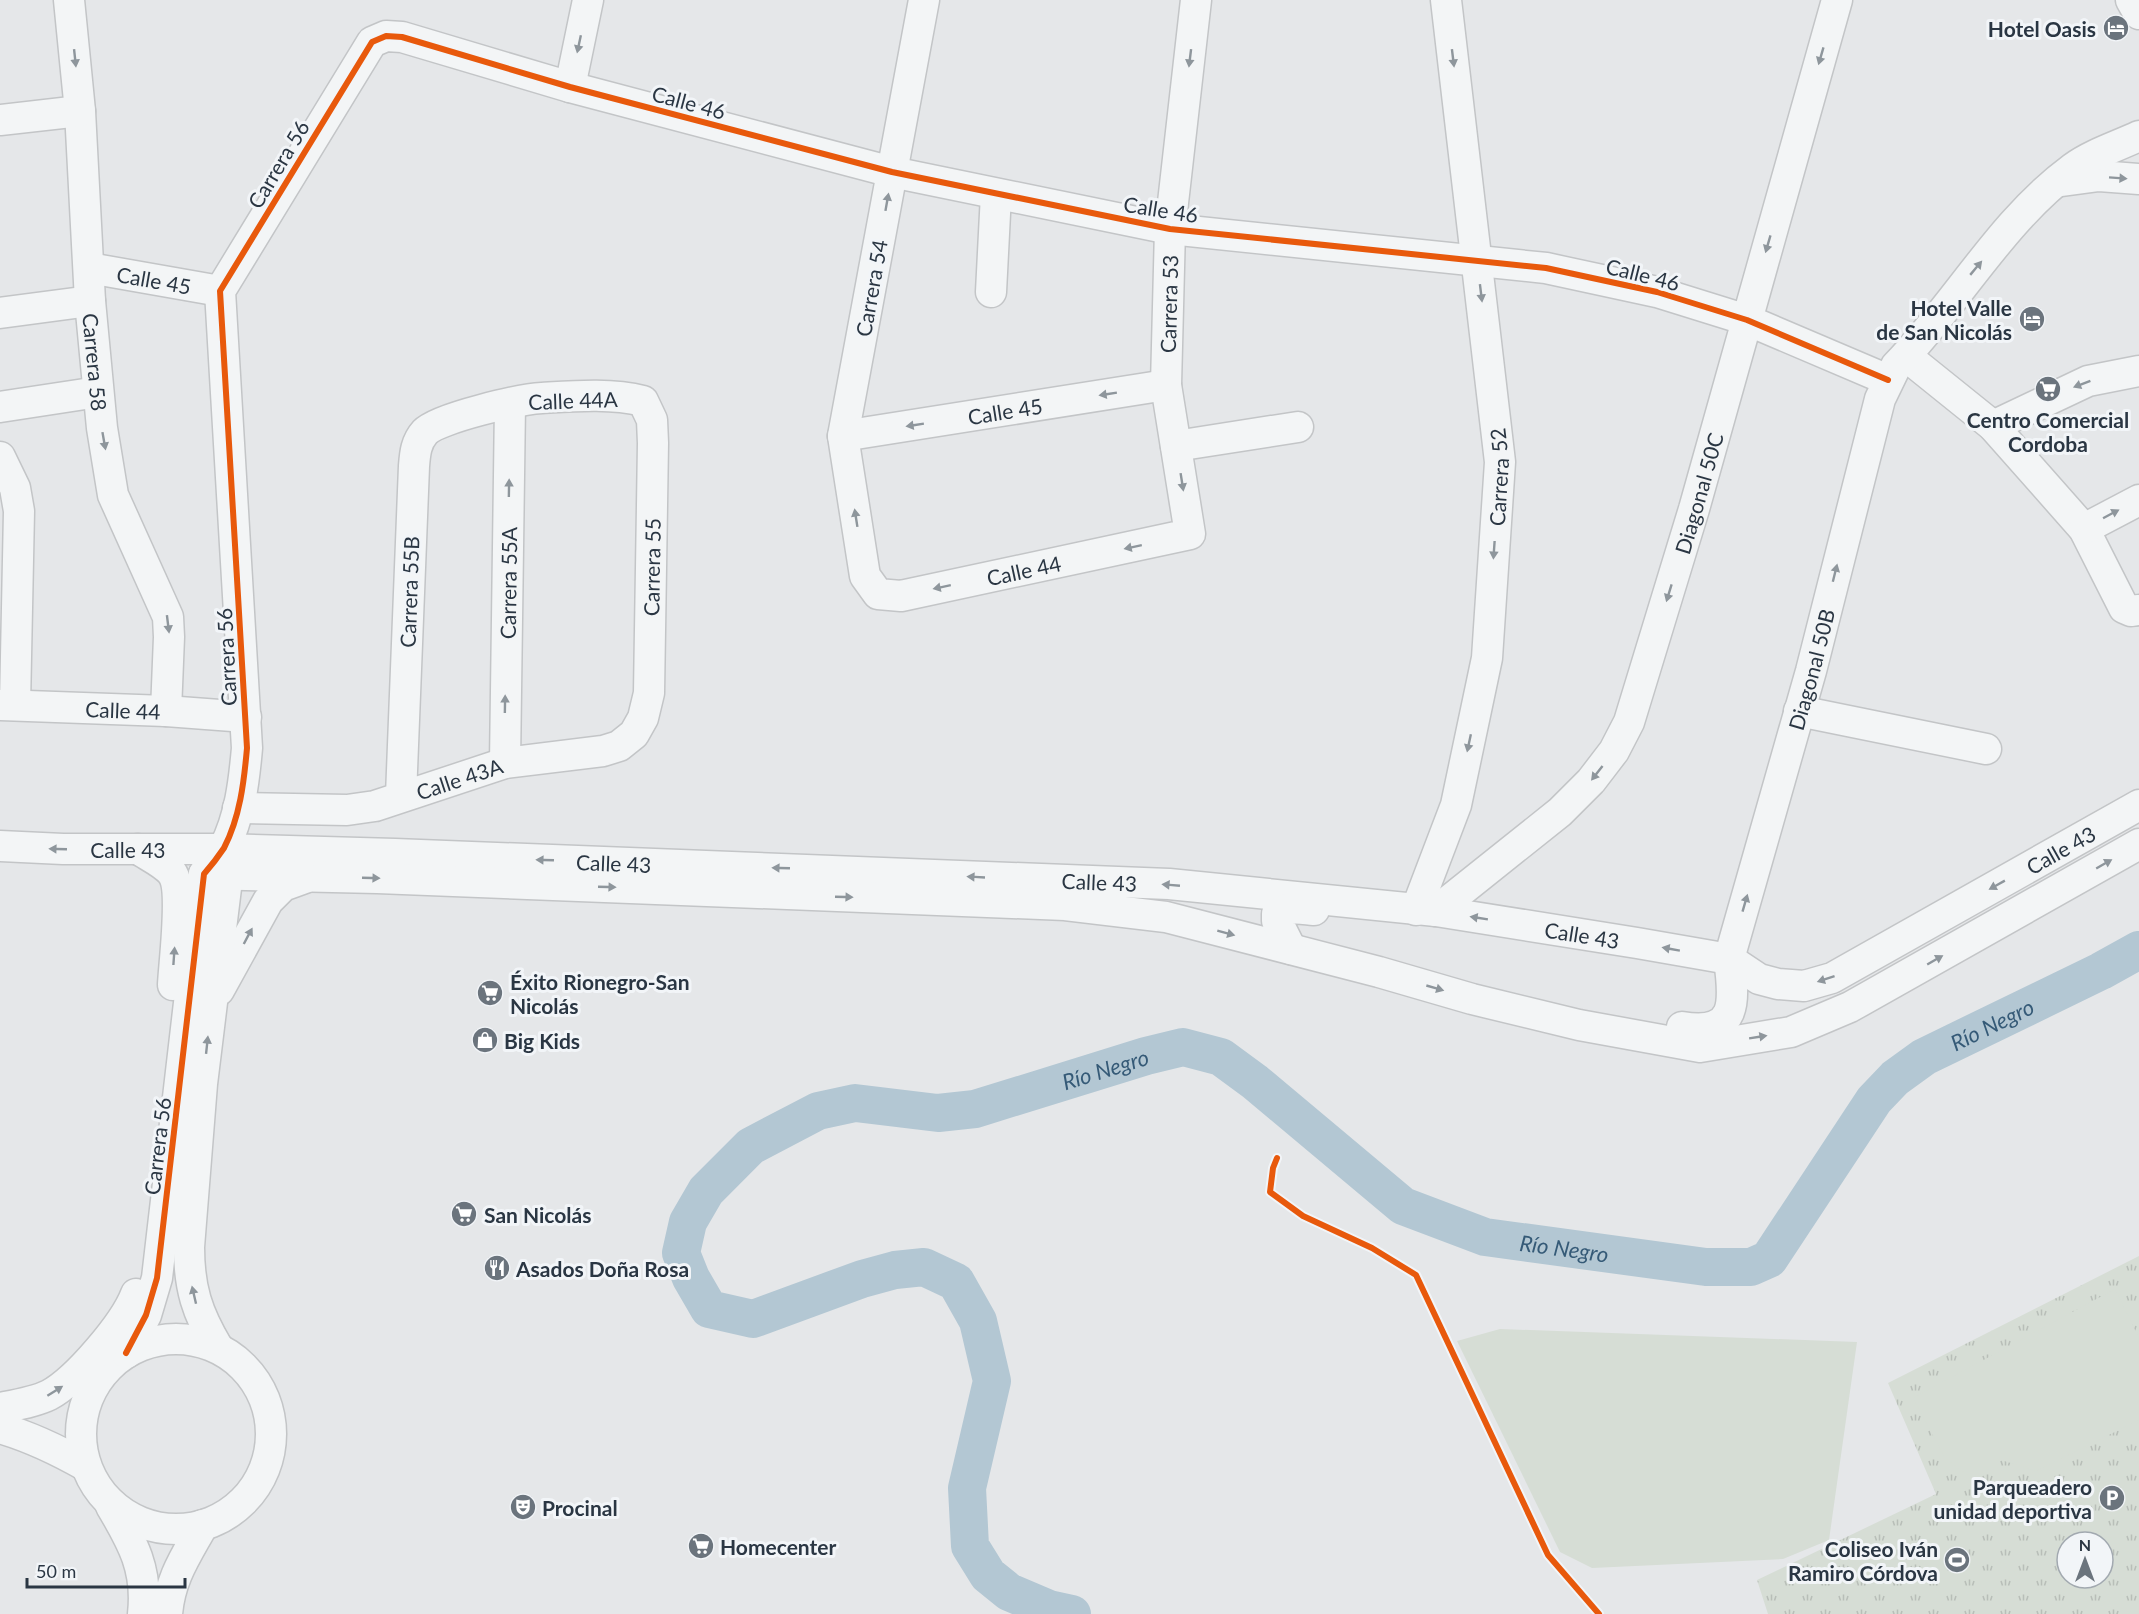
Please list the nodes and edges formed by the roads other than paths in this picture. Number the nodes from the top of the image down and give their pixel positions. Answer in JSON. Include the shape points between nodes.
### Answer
{"nodes":[{"id":1,"x":69,"y":0,"type":"edge"},
{"id":2,"x":588,"y":0,"type":"edge"},
{"id":3,"x":924,"y":0,"type":"edge"},
{"id":4,"x":1196,"y":0,"type":"edge"},
{"id":5,"x":1446,"y":0,"type":"edge"},
{"id":6,"x":1837,"y":0,"type":"edge"},
{"id":7,"x":2131,"y":0,"type":"edge"},
{"id":8,"x":2139,"y":14,"type":"edge"},
{"id":9,"x":430,"y":45,"type":"joint"},
{"id":10,"x":570,"y":87,"type":"junction"},
{"id":11,"x":80,"y":111,"type":"junction"},
{"id":12,"x":0,"y":120,"type":"edge"},
{"id":13,"x":2139,"y":136,"type":"edge"},
{"id":14,"x":892,"y":172,"type":"junction"},
{"id":15,"x":2139,"y":179,"type":"edge"},
{"id":16,"x":2056,"y":182,"type":"junction"},
{"id":17,"x":996,"y":194,"type":"junction"},
{"id":18,"x":1170,"y":229,"type":"junction"},
{"id":19,"x":1478,"y":260,"type":"junction"},
{"id":20,"x":89,"y":268,"type":"junction"},
{"id":21,"x":220,"y":291,"type":"junction"},
{"id":22,"x":991,"y":292,"type":"dead end"},
{"id":23,"x":90,"y":302,"type":"junction"},
{"id":24,"x":0,"y":313,"type":"edge"},
{"id":25,"x":1747,"y":320,"type":"junction"},
{"id":26,"x":1906,"y":356,"type":"junction"},
{"id":27,"x":2139,"y":371,"type":"edge"},
{"id":28,"x":1888,"y":380,"type":"junction"},
{"id":29,"x":1166,"y":385,"type":"junction"},
{"id":30,"x":99,"y":392,"type":"junction"},
{"id":31,"x":510,"y":404,"type":"junction"},
{"id":32,"x":0,"y":407,"type":"edge"},
{"id":33,"x":462,"y":415,"type":"joint"},
{"id":34,"x":1993,"y":426,"type":"junction"},
{"id":35,"x":1298,"y":427,"type":"dead end"},
{"id":36,"x":843,"y":436,"type":"junction"},
{"id":37,"x":653,"y":442,"type":"joint"},
{"id":38,"x":1176,"y":446,"type":"junction"},
{"id":39,"x":0,"y":457,"type":"edge"},
{"id":40,"x":2139,"y":500,"type":"edge"},
{"id":41,"x":2084,"y":529,"type":"junction"},
{"id":42,"x":1190,"y":534,"type":"joint"},
{"id":43,"x":865,"y":576,"type":"joint"},
{"id":44,"x":2139,"y":610,"type":"edge"},
{"id":45,"x":649,"y":693,"type":"joint"},
{"id":46,"x":7,"y":705,"type":"edge"},
{"id":47,"x":166,"y":711,"type":"junction"},
{"id":48,"x":1799,"y":711,"type":"junction"},
{"id":49,"x":246,"y":717,"type":"junction"},
{"id":50,"x":1986,"y":749,"type":"dead end"},
{"id":51,"x":505,"y":763,"type":"junction"},
{"id":52,"x":401,"y":796,"type":"junction"},
{"id":53,"x":2139,"y":805,"type":"edge"},
{"id":54,"x":238,"y":808,"type":"junction"},
{"id":55,"x":2139,"y":844,"type":"edge"},
{"id":56,"x":0,"y":846,"type":"edge"},
{"id":57,"x":138,"y":849,"type":"junction"},
{"id":58,"x":218,"y":866,"type":"junction"},
{"id":59,"x":312,"y":876,"type":"junction"},
{"id":60,"x":1378,"y":906,"type":"junction"},
{"id":61,"x":1426,"y":910,"type":"junction"},
{"id":62,"x":1291,"y":949,"type":"junction"},
{"id":63,"x":1729,"y":959,"type":"junction"},
{"id":64,"x":1472,"y":999,"type":"junction"},
{"id":65,"x":211,"y":1006,"type":"junction"},
{"id":66,"x":218,"y":1348,"type":"junction"},
{"id":67,"x":126,"y":1353,"type":"junction"},
{"id":68,"x":0,"y":1408,"type":"edge"},
{"id":69,"x":0,"y":1428,"type":"edge"},
{"id":70,"x":86,"y":1466,"type":"junction"},
{"id":71,"x":108,"y":1501,"type":"junction"},
{"id":72,"x":203,"y":1525,"type":"junction"},
{"id":73,"x":143,"y":1614,"type":"edge"},
{"id":74,"x":167,"y":1614,"type":"edge"}],
"edges":[{"from":1,"to":11,"type":"street","name":"Carrera 58","one_way":true},
{"from":2,"to":10,"type":"street","one_way":true},
{"from":3,"to":14,"type":"street","name":"Carrera 54"},
{"from":4,"to":18,"type":"street","name":"Carrera 53","one_way":true},
{"from":5,"to":19,"type":"street","name":"Carrera 52","one_way":true},
{"from":6,"to":25,"type":"street","name":"Diagonal 50C","one_way":true},
{"from":7,"to":8,"type":"street"},
{"from":9,"to":10,"type":"street","name":"Calle 46"},
{"from":9,"to":21,"type":"street","name":"Carrera 56","via":[[386,36],[372,42]]},
{"from":10,"to":14,"type":"street","name":"Calle 46"},
{"from":11,"to":12,"type":"street"},
{"from":11,"to":20,"type":"street","name":"Carrera 58"},
{"from":13,"to":16,"type":"street","via":[[2076,166]]},
{"from":14,"to":17,"type":"street","name":"Calle 46"},
{"from":36,"to":14,"type":"street","name":"Carrera 54","one_way":true},
{"from":16,"to":15,"type":"street","one_way":true,"via":[[2099,176]]},
{"from":26,"to":16,"type":"street","one_way":true,"via":[[1978,265]]},
{"from":17,"to":18,"type":"street","name":"Calle 46"},
{"from":17,"to":22,"type":"street"},
{"from":18,"to":19,"type":"street","name":"Calle 46"},
{"from":18,"to":29,"type":"street","name":"Carrera 53"},
{"from":19,"to":25,"type":"street","name":"Calle 46","via":[[1546,268],[1657,292]]},
{"from":19,"to":61,"type":"street","name":"Carrera 52","one_way":true,"via":[[1500,462],[1487,658],[1456,806]]},
{"from":20,"to":21,"type":"street","name":"Calle 45"},
{"from":20,"to":23,"type":"street","name":"Carrera 58"},
{"from":21,"to":49,"type":"street","name":"Carrera 56"},
{"from":23,"to":24,"type":"street","name":"Calle 45"},
{"from":23,"to":30,"type":"street","name":"Carrera 58"},
{"from":25,"to":28,"type":"street","name":"Calle 46"},
{"from":25,"to":61,"type":"street","name":"Diagonal 50C","one_way":true,"via":[[1637,697],[1614,752],[1560,812]]},
{"from":26,"to":28,"type":"street"},
{"from":26,"to":34,"type":"street"},
{"from":27,"to":34,"type":"street","one_way":true,"via":[[2088,381]]},
{"from":48,"to":28,"type":"street","name":"Diagonal 50B","one_way":true},
{"from":29,"to":36,"type":"street","name":"Calle 45","one_way":true},
{"from":29,"to":38,"type":"street","name":"Carrera 53"},
{"from":30,"to":32,"type":"street"},
{"from":30,"to":47,"type":"street","name":"Carrera 58","one_way":true,"via":[[114,495],[168,617]]},
{"from":31,"to":33,"type":"street","name":"Calle 44A"},
{"from":31,"to":37,"type":"street","name":"Calle 44A","via":[[540,398],[625,397],[643,401],[652,420]]},
{"from":51,"to":31,"type":"street","name":"Carrera 55A","one_way":true},
{"from":33,"to":52,"type":"street","name":"Carrera 55B","via":[[425,431],[416,445]]},
{"from":34,"to":41,"type":"street"},
{"from":35,"to":38,"type":"street"},
{"from":43,"to":36,"type":"street","name":"Carrera 54","one_way":true},
{"from":37,"to":45,"type":"street","name":"Carrera 55"},
{"from":38,"to":42,"type":"street","name":"Carrera 53","one_way":true},
{"from":39,"to":46,"type":"street","via":[[15,488],[19,511]]},
{"from":41,"to":40,"type":"street","one_way":true},
{"from":41,"to":44,"type":"street","via":[[2124,608]]},
{"from":42,"to":43,"type":"street","name":"Calle 44","one_way":true,"via":[[901,596],[878,594]]},
{"from":45,"to":51,"type":"street","name":"Calle 43A","via":[[634,734],[619,746]]},
{"from":46,"to":47,"type":"street","name":"Calle 44"},
{"from":47,"to":49,"type":"street","name":"Calle 44"},
{"from":48,"to":50,"type":"street"},
{"from":63,"to":48,"type":"street","name":"Diagonal 50B","one_way":true},
{"from":49,"to":54,"type":"street","name":"Carrera 56","via":[[247,748]]},
{"from":51,"to":52,"type":"street","name":"Calle 43A"},
{"from":52,"to":54,"type":"street","name":"Calle 43A","via":[[375,806],[347,810]]},
{"from":53,"to":63,"type":"street","name":"Calle 43","one_way":true,"via":[[1832,978],[1804,986],[1778,984],[1759,979]]},
{"from":54,"to":58,"type":"street","name":"Carrera 56"},
{"from":64,"to":55,"type":"street","name":"Calle 43","one_way":true,"via":[[1579,1025],[1700,1047],[1791,1032],[1850,1007]]},
{"from":57,"to":56,"type":"street","name":"Calle 43","one_way":true},
{"from":57,"to":58,"type":"street","name":"Calle 43"},
{"from":68,"to":57,"type":"street","one_way":true,"via":[[48,1396],[76,1376],[127,1314],[139,1286],[172,993],[178,898],[172,873]]},
{"from":58,"to":59,"type":"street","name":"Calle 43"},
{"from":60,"to":58,"type":"street","name":"Calle 43","one_way":true,"via":[[1169,884]]},
{"from":58,"to":65,"type":"street","name":"Carrera 56"},
{"from":58,"to":67,"type":"street","name":"Carrera 56","via":[[157,1278],[146,1315]]},
{"from":59,"to":62,"type":"street","name":"Calle 43","one_way":true,"via":[[1065,905],[1166,917]]},
{"from":65,"to":59,"type":"street","one_way":true,"via":[[268,901],[283,886]]},
{"from":60,"to":61,"type":"street","name":"Calle 43"},
{"from":60,"to":62,"type":"street","via":[[1362,913],[1282,910],[1277,921]]},
{"from":63,"to":61,"type":"street","name":"Calle 43","one_way":true},
{"from":62,"to":64,"type":"street","name":"Calle 43","one_way":true},
{"from":63,"to":64,"type":"street","via":[[1733,1003],[1728,1017],[1718,1025],[1696,1029],[1500,994]]},
{"from":66,"to":65,"type":"street","name":"Carrera 56","one_way":true,"via":[[194,1301],[189,1274]]},
{"from":66,"to":67,"type":"street","via":[[171,1339],[148,1343]]},
{"from":66,"to":72,"type":"street","via":[[243,1366],[262,1391],[271,1420],[270,1452],[260,1481],[240,1505]]},
{"from":67,"to":70,"type":"street","via":[[106,1369],[84,1407],[80,1426]]},
{"from":69,"to":70,"type":"street","via":[[51,1446]]},
{"from":70,"to":71,"type":"street"},
{"from":71,"to":72,"type":"street","via":[[131,1518],[159,1528]]},
{"from":71,"to":73,"type":"street","via":[[138,1558],[143,1579]]},
{"from":72,"to":74,"type":"street","via":[[172,1582]]}]}
